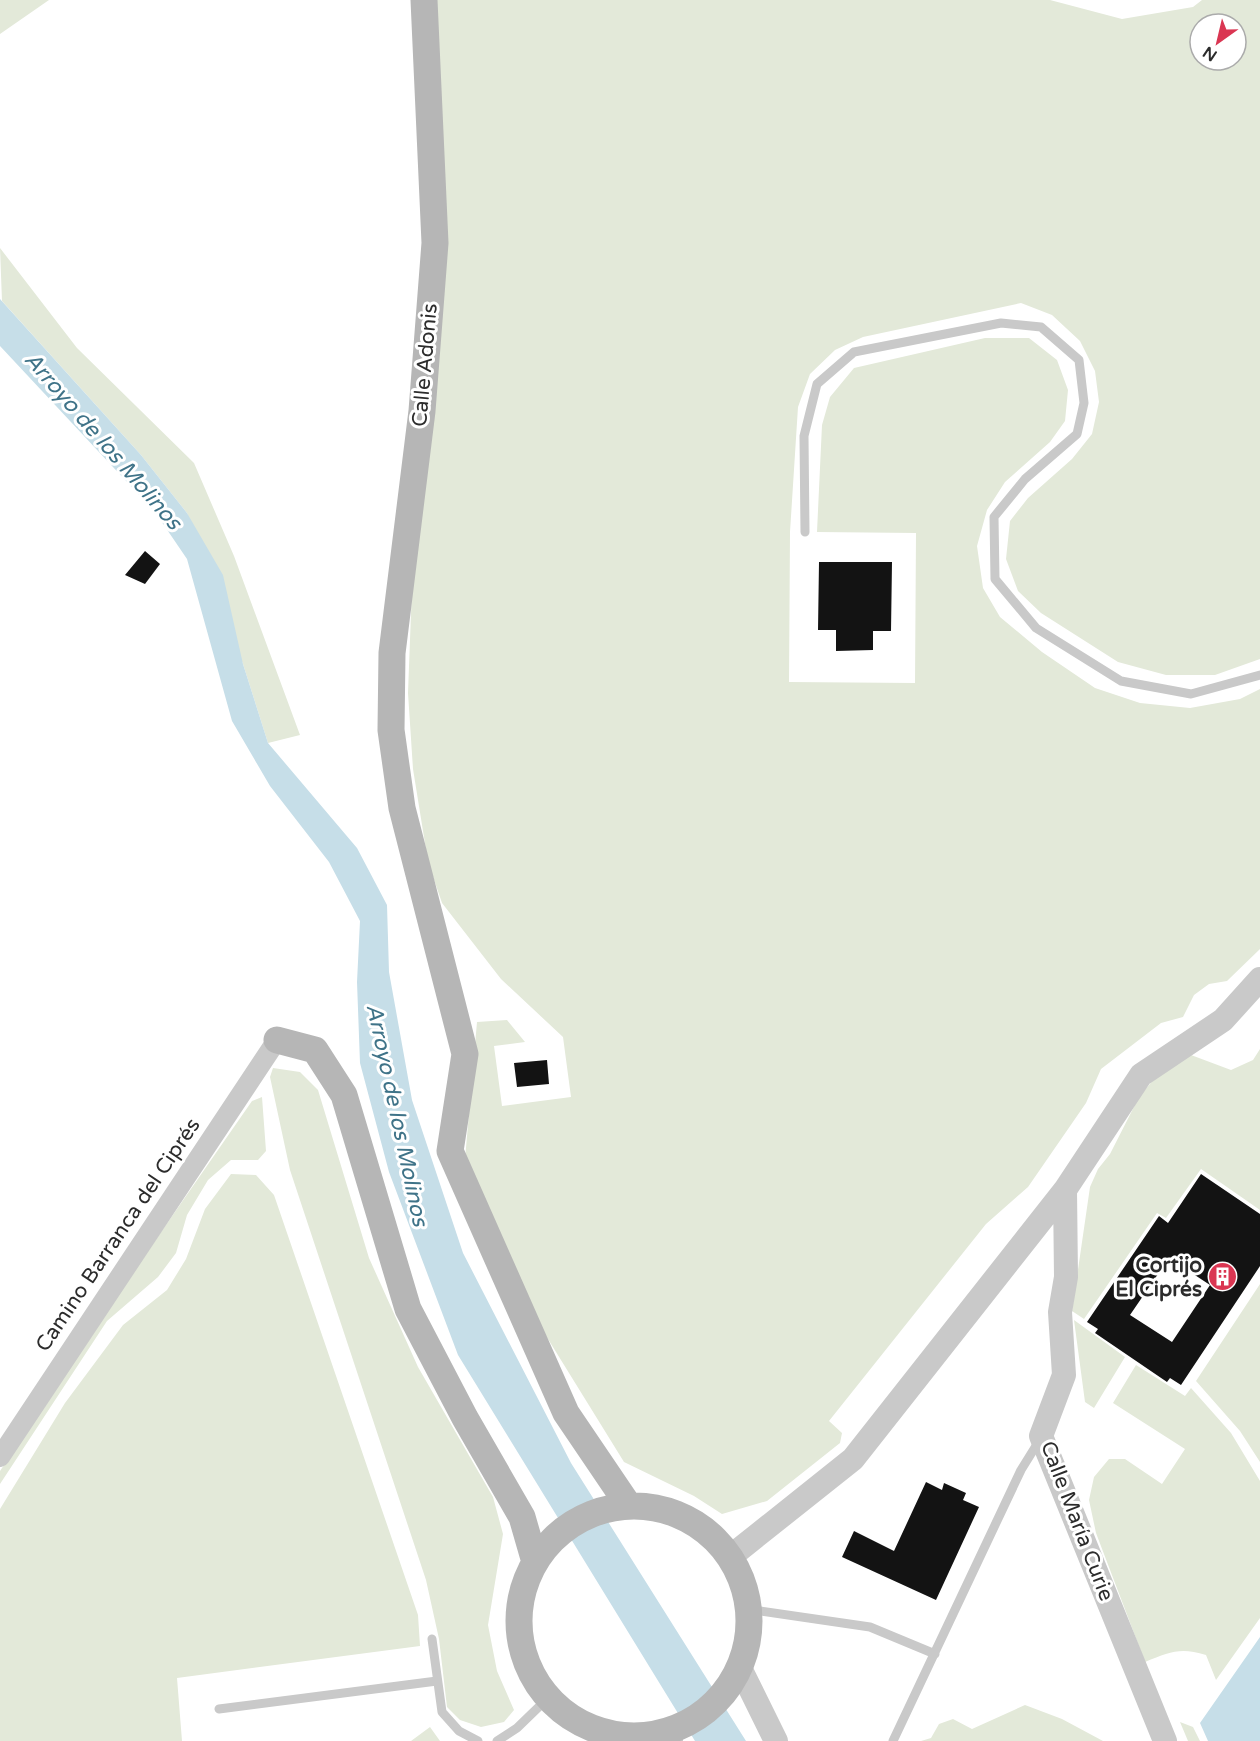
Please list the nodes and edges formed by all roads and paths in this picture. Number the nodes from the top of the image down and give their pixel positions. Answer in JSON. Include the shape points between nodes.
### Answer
{"nodes":[{"id":1,"x":424,"y":0,"type":"edge"},
{"id":2,"x":805,"y":532,"type":"dead end"},
{"id":3,"x":1260,"y":675,"type":"edge"},
{"id":4,"x":1260,"y":979,"type":"edge"},
{"id":5,"x":277,"y":1040,"type":"joint"},
{"id":6,"x":1065,"y":1190,"type":"junction"},
{"id":7,"x":1041,"y":1436,"type":"junction"},
{"id":8,"x":0,"y":1457,"type":"edge"},
{"id":9,"x":629,"y":1506,"type":"junction"},
{"id":10,"x":730,"y":1557,"type":"junction"},
{"id":11,"x":535,"y":1562,"type":"junction"},
{"id":12,"x":747,"y":1609,"type":"junction"},
{"id":13,"x":432,"y":1640,"type":"dead end"},
{"id":14,"x":935,"y":1654,"type":"junction"},
{"id":15,"x":740,"y":1668,"type":"junction"},
{"id":16,"x":437,"y":1681,"type":"junction"},
{"id":17,"x":549,"y":1697,"type":"junction"},
{"id":18,"x":219,"y":1708,"type":"dead end"},
{"id":19,"x":669,"y":1737,"type":"edge"},
{"id":20,"x":477,"y":1741,"type":"edge"},
{"id":21,"x":497,"y":1741,"type":"edge"},
{"id":22,"x":776,"y":1741,"type":"edge"},
{"id":23,"x":893,"y":1741,"type":"edge"},
{"id":24,"x":1165,"y":1741,"type":"edge"}],
"edges":[{"from":1,"to":9,"type":"main road","name":"Calle Adonis","via":[[435,243],[422,411],[392,653],[391,730],[402,808],[465,1054],[450,1152],[566,1413]]},
{"from":2,"to":3,"type":"lane","via":[[804,436],[817,384],[854,352],[1001,323],[1041,327],[1079,360],[1084,403],[1077,434],[1025,479],[994,517],[995,579],[1036,628],[1121,681],[1191,694]]},
{"from":4,"to":6,"type":"street","via":[[1223,1020],[1141,1075]]},
{"from":5,"to":8,"type":"street","name":"Camino Barranca del Ciprés"},
{"from":5,"to":11,"type":"main road","via":[[315,1050],[344,1095],[408,1309],[522,1517]]},
{"from":6,"to":7,"type":"street","name":"Calle María Curie","via":[[1066,1276],[1060,1312],[1064,1374]]},
{"from":6,"to":10,"type":"street","via":[[853,1459]]},
{"from":7,"to":14,"type":"lane","via":[[1021,1470]]},
{"from":7,"to":24,"type":"street","name":"Calle María Curie"},
{"from":9,"to":10,"type":"main road","via":[[668,1511],[703,1528]]},
{"from":9,"to":11,"type":"main road","via":[[592,1514],[559,1533]]},
{"from":10,"to":12,"type":"main road","via":[[746,1592]]},
{"from":11,"to":17,"type":"main road","via":[[520,1599],[520,1638],[532,1675]]},
{"from":12,"to":14,"type":"lane","via":[[870,1627]]},
{"from":12,"to":15,"type":"main road","via":[[750,1630]]},
{"from":13,"to":16,"type":"lane"},
{"from":14,"to":23,"type":"lane"},
{"from":15,"to":19,"type":"main road","via":[[722,1696]]},
{"from":15,"to":22,"type":"street"},
{"from":16,"to":18,"type":"lane"},
{"from":16,"to":20,"type":"lane","via":[[442,1712],[459,1731]]},
{"from":17,"to":19,"type":"main road","via":[[589,1728],[627,1737]]},
{"from":17,"to":21,"type":"lane","via":[[518,1728]]}]}
